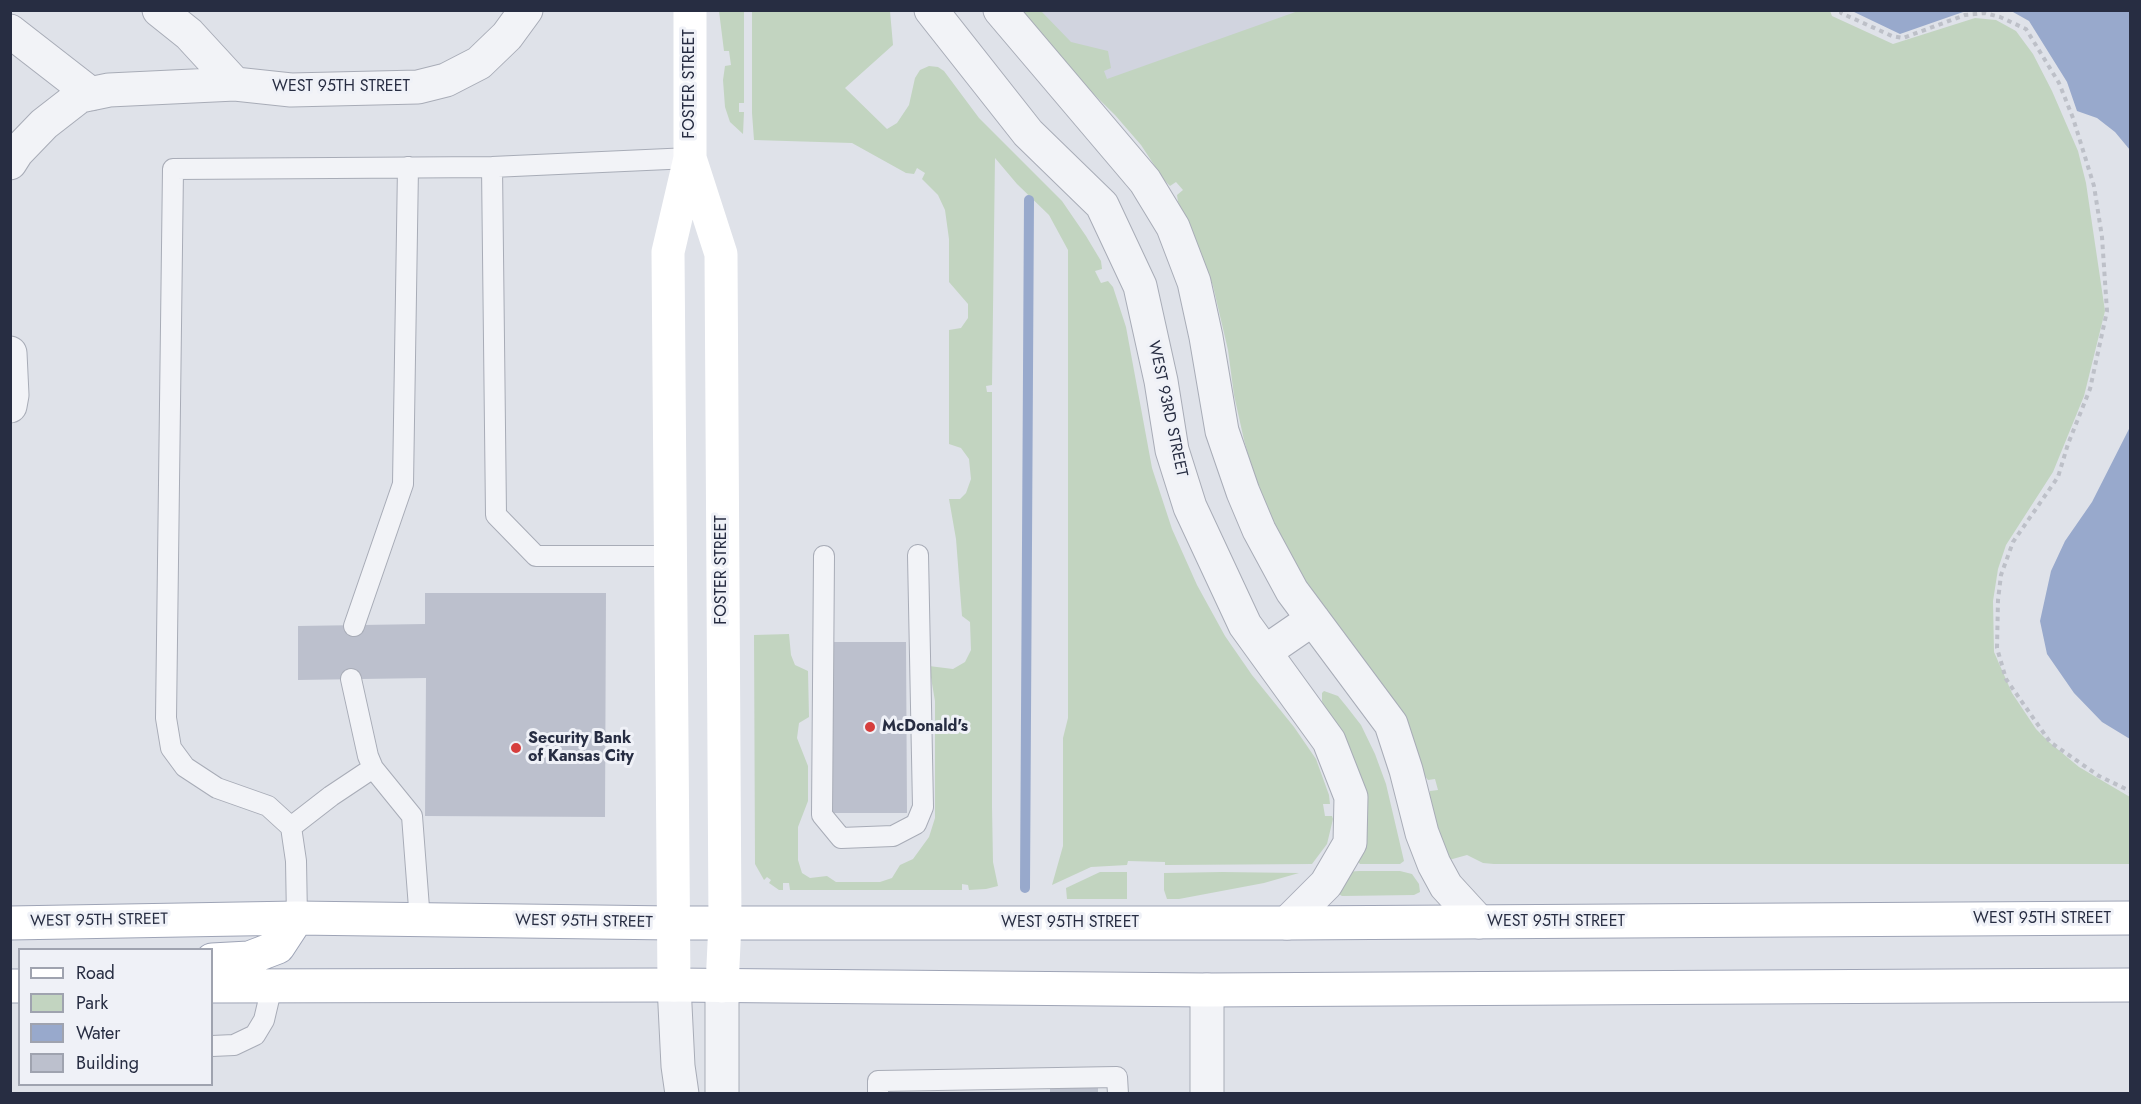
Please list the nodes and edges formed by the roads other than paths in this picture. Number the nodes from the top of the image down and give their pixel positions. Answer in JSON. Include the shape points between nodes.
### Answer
{"nodes":[{"id":1,"x":159,"y":10,"type":"edge"},
{"id":2,"x":526,"y":10,"type":"edge"},
{"id":3,"x":690,"y":10,"type":"edge"},
{"id":4,"x":931,"y":10,"type":"edge"},
{"id":5,"x":1000,"y":10,"type":"edge"},
{"id":6,"x":10,"y":31,"type":"edge"},
{"id":7,"x":235,"y":84,"type":"junction"},
{"id":8,"x":91,"y":94,"type":"junction"},
{"id":9,"x":690,"y":159,"type":"junction"},
{"id":10,"x":10,"y":163,"type":"edge"},
{"id":11,"x":408,"y":167,"type":"junction"},
{"id":12,"x":492,"y":167,"type":"junction"},
{"id":13,"x":10,"y":353,"type":"edge"},
{"id":14,"x":10,"y":406,"type":"edge"},
{"id":15,"x":918,"y":555,"type":"dead end"},
{"id":16,"x":670,"y":556,"type":"junction"},
{"id":17,"x":824,"y":556,"type":"dead end"},
{"id":18,"x":1313,"y":619,"type":"junction"},
{"id":19,"x":354,"y":626,"type":"dead end"},
{"id":20,"x":1265,"y":652,"type":"junction"},
{"id":21,"x":351,"y":679,"type":"dead end"},
{"id":22,"x":373,"y":768,"type":"junction"},
{"id":23,"x":291,"y":827,"type":"junction"},
{"id":24,"x":297,"y":918,"type":"junction"},
{"id":25,"x":2130,"y":918,"type":"edge"},
{"id":26,"x":420,"y":921,"type":"junction"},
{"id":27,"x":1479,"y":922,"type":"junction"},
{"id":28,"x":10,"y":923,"type":"edge"},
{"id":29,"x":672,"y":924,"type":"junction"},
{"id":30,"x":725,"y":924,"type":"junction"},
{"id":31,"x":1287,"y":924,"type":"junction"},
{"id":32,"x":213,"y":960,"type":"edge"},
{"id":33,"x":674,"y":985,"type":"junction"},
{"id":34,"x":2130,"y":985,"type":"edge"},
{"id":35,"x":213,"y":986,"type":"edge"},
{"id":36,"x":272,"y":986,"type":"junction"},
{"id":37,"x":722,"y":986,"type":"junction"},
{"id":38,"x":1207,"y":990,"type":"junction"},
{"id":39,"x":213,"y":1046,"type":"edge"},
{"id":40,"x":1031,"y":1086,"type":"edge"},
{"id":41,"x":682,"y":1094,"type":"edge"},
{"id":42,"x":722,"y":1094,"type":"edge"},
{"id":43,"x":878,"y":1094,"type":"edge"},
{"id":44,"x":1118,"y":1094,"type":"edge"},
{"id":45,"x":1207,"y":1094,"type":"edge"}],
"edges":[{"from":1,"to":7,"type":"street","via":[[189,34]]},
{"from":2,"to":7,"type":"street","name":"WEST 95TH STREET","via":[[507,36],[479,63],[446,80],[418,87],[291,90]]},
{"from":3,"to":9,"type":"main road","name":"FOSTER STREET"},
{"from":4,"to":20,"type":"street","name":"WEST 93RD STREET","via":[[1028,133],[1102,205],[1140,286],[1172,450],[1190,507],[1245,625]]},
{"from":5,"to":18,"type":"street","via":[[1145,181],[1173,227],[1194,282],[1222,431],[1243,492],[1292,591]]},
{"from":6,"to":8,"type":"street"},
{"from":7,"to":8,"type":"street","name":"WEST 95TH STREET"},
{"from":8,"to":10,"type":"street","name":"WEST 95TH STREET","via":[[80,96],[44,124]]},
{"from":9,"to":12,"type":"lane"},
{"from":9,"to":16,"type":"main road","name":"FOSTER STREET","via":[[668,252]]},
{"from":9,"to":30,"type":"main road","name":"FOSTER STREET","via":[[721,254]]},
{"from":11,"to":12,"type":"lane"},
{"from":11,"to":19,"type":"lane","via":[[403,484]]},
{"from":11,"to":23,"type":"lane","via":[[173,169],[166,718],[171,748],[185,767],[217,789],[268,806]]},
{"from":12,"to":16,"type":"lane","via":[[495,515],[536,556]]},
{"from":13,"to":14,"type":"street"},
{"from":15,"to":17,"type":"lane","via":[[923,807],[916,824],[893,836],[841,838],[822,814]]},
{"from":16,"to":29,"type":"main road","name":"FOSTER STREET"},
{"from":18,"to":20,"type":"street"},
{"from":18,"to":27,"type":"street","via":[[1390,724],[1434,864],[1446,886]]},
{"from":20,"to":31,"type":"street","name":"WEST 93RD STREET","via":[[1329,741],[1351,797],[1350,843],[1326,884]]},
{"from":21,"to":22,"type":"lane"},
{"from":22,"to":23,"type":"lane"},
{"from":22,"to":26,"type":"lane","via":[[412,816]]},
{"from":23,"to":24,"type":"lane"},
{"from":24,"to":26,"type":"main road","name":"WEST 95TH STREET"},
{"from":24,"to":28,"type":"main road","name":"WEST 95TH STREET"},
{"from":24,"to":32,"type":"main road","via":[[278,947],[249,958]]},
{"from":25,"to":27,"type":"main road","name":"WEST 95TH STREET"},
{"from":26,"to":29,"type":"main road","name":"WEST 95TH STREET"},
{"from":27,"to":31,"type":"main road","name":"WEST 95TH STREET"},
{"from":29,"to":30,"type":"main road","name":"WEST 95TH STREET"},
{"from":29,"to":33,"type":"main road","name":"FOSTER STREET"},
{"from":30,"to":31,"type":"main road","name":"WEST 95TH STREET"},
{"from":30,"to":37,"type":"main road","name":"FOSTER STREET"},
{"from":33,"to":36,"type":"main road"},
{"from":33,"to":37,"type":"main road"},
{"from":33,"to":41,"type":"street"},
{"from":34,"to":38,"type":"main road"},
{"from":35,"to":36,"type":"main road"},
{"from":36,"to":39,"type":"lane","via":[[265,1016],[255,1035],[234,1046]]},
{"from":37,"to":38,"type":"main road"},
{"from":37,"to":42,"type":"street"},
{"from":38,"to":45,"type":"street"},
{"from":40,"to":43,"type":"lane","via":[[878,1081]]},
{"from":40,"to":44,"type":"lane","via":[[1117,1077]]}]}
